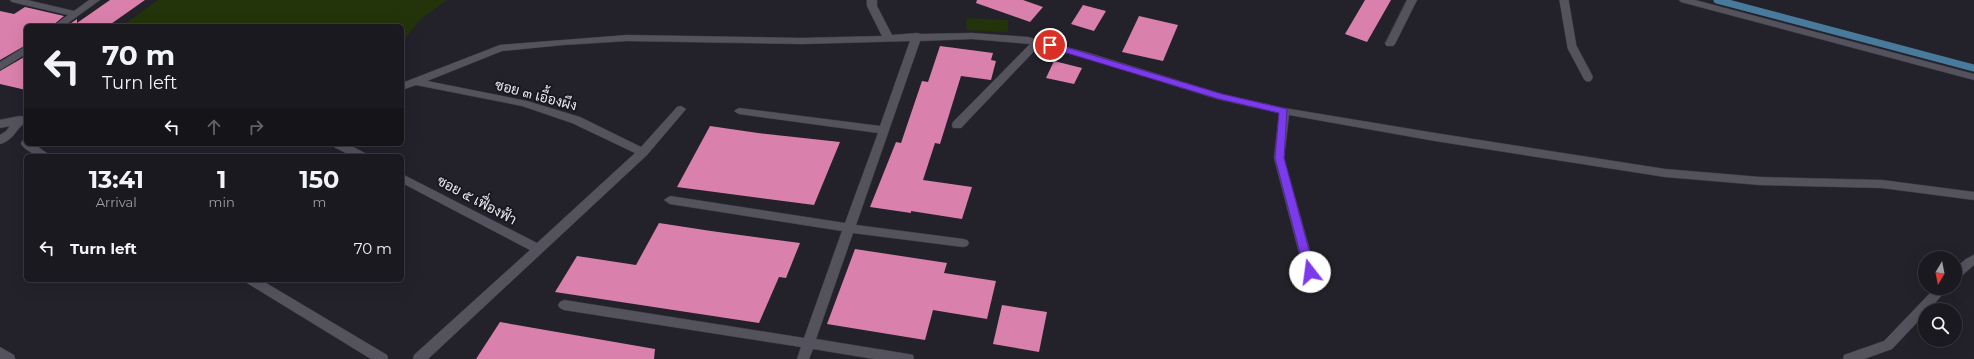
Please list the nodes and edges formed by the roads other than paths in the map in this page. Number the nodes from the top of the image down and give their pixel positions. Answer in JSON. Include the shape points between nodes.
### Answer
{"nodes":[{"id":1,"x":15,"y":0,"type":"edge"},
{"id":2,"x":95,"y":0,"type":"edge"},
{"id":3,"x":872,"y":0,"type":"edge"},
{"id":4,"x":1412,"y":0,"type":"edge"},
{"id":5,"x":1564,"y":0,"type":"edge"},
{"id":6,"x":1684,"y":0,"type":"edge"},
{"id":7,"x":76,"y":14,"type":"junction"},
{"id":8,"x":61,"y":24,"type":"edge"},
{"id":9,"x":917,"y":36,"type":"junction"},
{"id":10,"x":888,"y":37,"type":"junction"},
{"id":11,"x":1037,"y":42,"type":"junction"},
{"id":12,"x":1390,"y":44,"type":"dead end"},
{"id":13,"x":24,"y":50,"type":"edge"},
{"id":14,"x":0,"y":67,"type":"edge"},
{"id":15,"x":1588,"y":77,"type":"dead end"},
{"id":16,"x":1974,"y":77,"type":"edge"},
{"id":17,"x":417,"y":82,"type":"junction"},
{"id":18,"x":404,"y":86,"type":"edge"},
{"id":19,"x":681,"y":109,"type":"dead end"},
{"id":20,"x":739,"y":111,"type":"dead end"},
{"id":21,"x":1284,"y":111,"type":"junction"},
{"id":22,"x":23,"y":120,"type":"edge"},
{"id":23,"x":0,"y":124,"type":"edge"},
{"id":24,"x":957,"y":125,"type":"dead end"},
{"id":25,"x":884,"y":130,"type":"junction"},
{"id":26,"x":10,"y":134,"type":"junction"},
{"id":27,"x":0,"y":140,"type":"edge"},
{"id":28,"x":24,"y":143,"type":"edge"},
{"id":29,"x":29,"y":146,"type":"edge"},
{"id":30,"x":342,"y":146,"type":"edge"},
{"id":31,"x":643,"y":152,"type":"junction"},
{"id":32,"x":43,"y":154,"type":"edge"},
{"id":33,"x":357,"y":154,"type":"edge"},
{"id":34,"x":404,"y":179,"type":"edge"},
{"id":35,"x":1974,"y":196,"type":"edge"},
{"id":36,"x":670,"y":200,"type":"dead end"},
{"id":37,"x":849,"y":228,"type":"junction"},
{"id":38,"x":963,"y":243,"type":"dead end"},
{"id":39,"x":538,"y":249,"type":"junction"},
{"id":40,"x":1974,"y":260,"type":"edge"},
{"id":41,"x":1962,"y":269,"type":"edge"},
{"id":42,"x":1310,"y":272,"type":"dead end"},
{"id":43,"x":254,"y":282,"type":"edge"},
{"id":44,"x":1935,"y":295,"type":"edge"},
{"id":45,"x":564,"y":305,"type":"dead end"},
{"id":46,"x":808,"y":344,"type":"junction"},
{"id":47,"x":0,"y":352,"type":"edge"},
{"id":48,"x":9,"y":359,"type":"edge"},
{"id":49,"x":382,"y":359,"type":"edge"},
{"id":50,"x":419,"y":359,"type":"edge"},
{"id":51,"x":803,"y":359,"type":"edge"},
{"id":52,"x":908,"y":359,"type":"edge"},
{"id":53,"x":1849,"y":359,"type":"edge"}],
"edges":[{"from":1,"to":7,"type":"street"},
{"from":2,"to":7,"type":"street"},
{"from":3,"to":10,"type":"street","via":[[872,6]]},
{"from":4,"to":12,"type":"street"},
{"from":5,"to":15,"type":"lane","via":[[1572,47]]},
{"from":6,"to":16,"type":"street"},
{"from":7,"to":8,"type":"street"},
{"from":9,"to":10,"type":"street"},
{"from":9,"to":11,"type":"street","via":[[972,36]]},
{"from":9,"to":25,"type":"street"},
{"from":10,"to":17,"type":"street","via":[[802,41],[627,38],[500,48]]},
{"from":11,"to":21,"type":"street","via":[[1222,97]]},
{"from":11,"to":24,"type":"street"},
{"from":13,"to":14,"type":"street"},
{"from":17,"to":18,"type":"street"},
{"from":17,"to":31,"type":"street","name":"ซอย ๓ เอื้องผึง","via":[[523,103],[576,120]]},
{"from":19,"to":31,"type":"street"},
{"from":20,"to":25,"type":"street"},
{"from":21,"to":35,"type":"street","via":[[1665,173],[1760,181],[1882,184]]},
{"from":21,"to":42,"type":"street","via":[[1279,158]]},
{"from":22,"to":23,"type":"street"},
{"from":22,"to":26,"type":"street"},
{"from":25,"to":37,"type":"street"},
{"from":26,"to":27,"type":"street"},
{"from":26,"to":28,"type":"street"},
{"from":29,"to":32,"type":"street"},
{"from":30,"to":33,"type":"street"},
{"from":31,"to":39,"type":"street"},
{"from":34,"to":39,"type":"street","name":"ซอย ๕ เฟื่องฟ้า"},
{"from":36,"to":37,"type":"street"},
{"from":37,"to":38,"type":"street"},
{"from":37,"to":46,"type":"street"},
{"from":39,"to":50,"type":"street"},
{"from":40,"to":41,"type":"street"},
{"from":43,"to":49,"type":"street"},
{"from":44,"to":53,"type":"street","via":[[1888,345]]},
{"from":45,"to":46,"type":"street"},
{"from":46,"to":51,"type":"street"},
{"from":46,"to":52,"type":"street"},
{"from":47,"to":48,"type":"street"}]}
